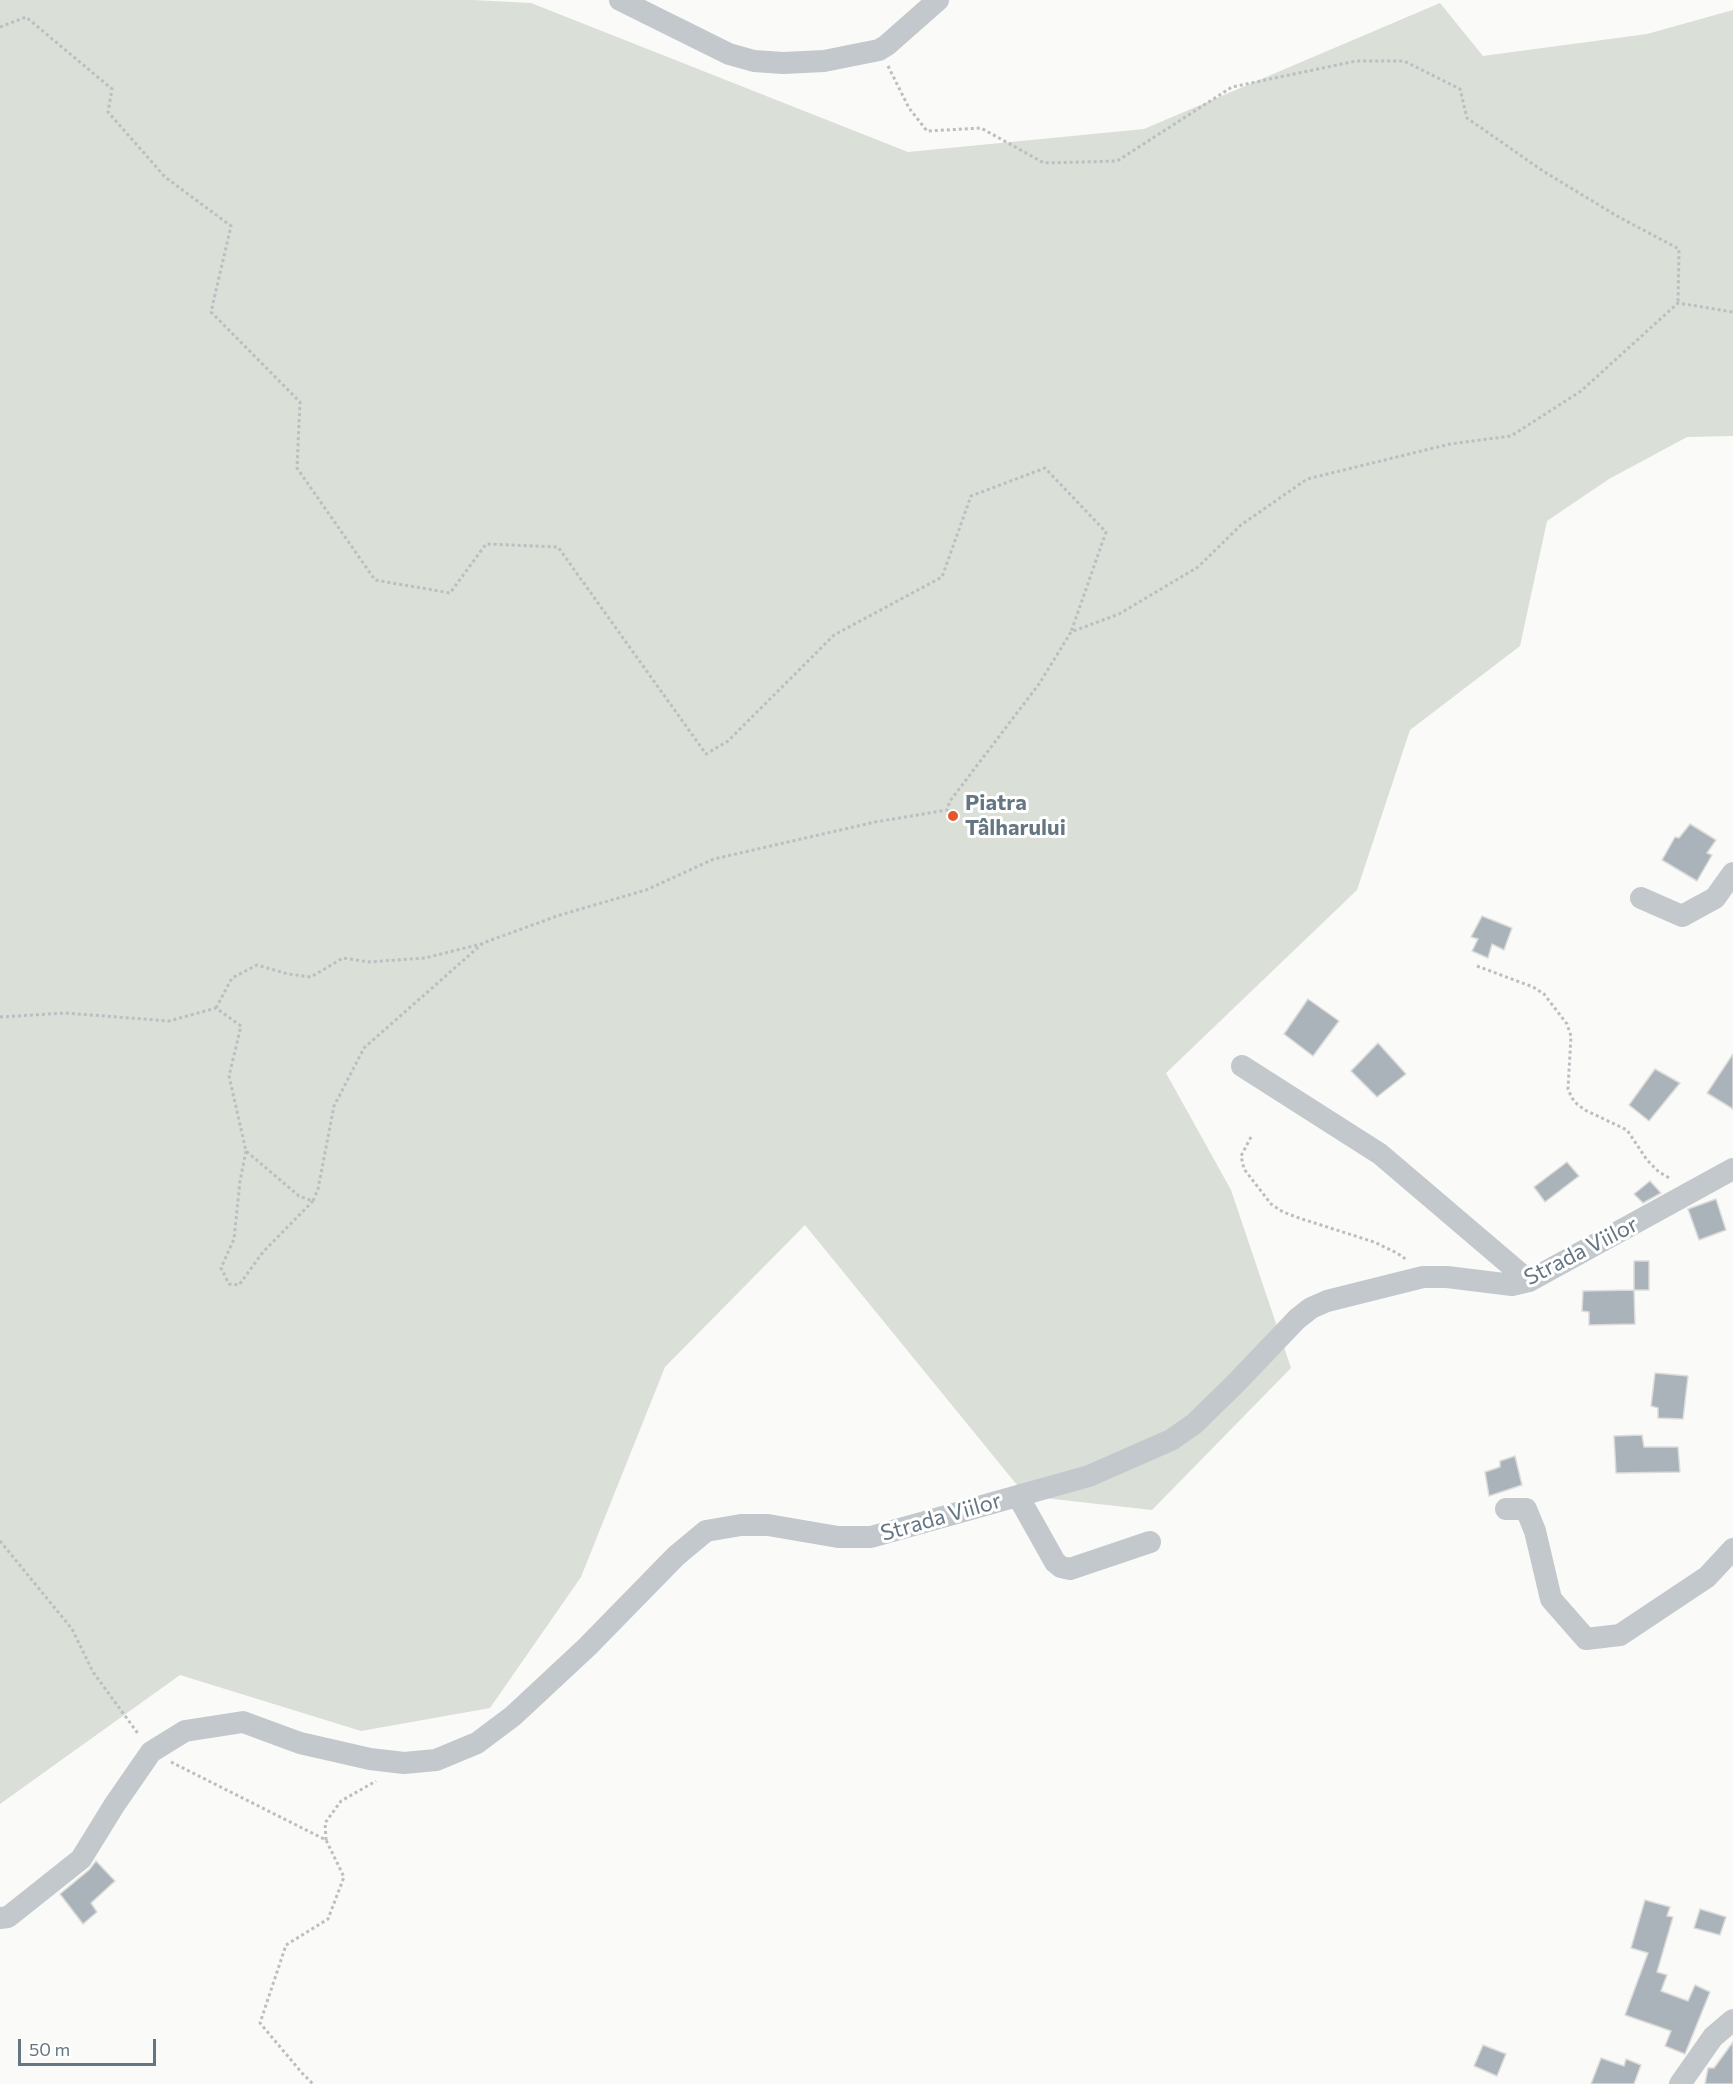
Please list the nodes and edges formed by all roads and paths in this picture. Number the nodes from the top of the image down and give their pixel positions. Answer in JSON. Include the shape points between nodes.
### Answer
{"nodes":[{"id":1,"x":620,"y":0,"type":"edge"},
{"id":2,"x":938,"y":0,"type":"edge"},
{"id":3,"x":0,"y":27,"type":"edge"},
{"id":4,"x":880,"y":49,"type":"junction"},
{"id":5,"x":1678,"y":303,"type":"junction"},
{"id":6,"x":1733,"y":312,"type":"edge"},
{"id":7,"x":1071,"y":633,"type":"junction"},
{"id":8,"x":1733,"y":873,"type":"edge"},
{"id":9,"x":1641,"y":898,"type":"dead end"},
{"id":10,"x":483,"y":943,"type":"junction"},
{"id":11,"x":1477,"y":966,"type":"dead end"},
{"id":12,"x":216,"y":1008,"type":"junction"},
{"id":13,"x":0,"y":1017,"type":"edge"},
{"id":14,"x":1242,"y":1066,"type":"dead end"},
{"id":15,"x":1251,"y":1137,"type":"dead end"},
{"id":16,"x":246,"y":1151,"type":"junction"},
{"id":17,"x":1733,"y":1169,"type":"edge"},
{"id":18,"x":1690,"y":1191,"type":"junction"},
{"id":19,"x":313,"y":1201,"type":"junction"},
{"id":20,"x":1423,"y":1277,"type":"junction"},
{"id":21,"x":1528,"y":1281,"type":"junction"},
{"id":22,"x":1018,"y":1496,"type":"junction"},
{"id":23,"x":1506,"y":1509,"type":"dead end"},
{"id":24,"x":0,"y":1540,"type":"edge"},
{"id":25,"x":1150,"y":1542,"type":"dead end"},
{"id":26,"x":1733,"y":1549,"type":"edge"},
{"id":27,"x":152,"y":1752,"type":"junction"},
{"id":28,"x":404,"y":1763,"type":"junction"},
{"id":29,"x":326,"y":1840,"type":"junction"},
{"id":30,"x":0,"y":1917,"type":"edge"},
{"id":31,"x":1733,"y":2020,"type":"edge"},
{"id":32,"x":313,"y":2084,"type":"edge"},
{"id":33,"x":1680,"y":2084,"type":"edge"}],
"edges":[{"from":1,"to":4,"type":"street","via":[[729,54],[754,61],[824,62]]},
{"from":2,"to":4,"type":"street"},
{"from":3,"to":7,"type":"path","via":[[26,17],[112,89],[108,112],[165,177],[231,226],[211,312],[300,402],[297,468],[375,580],[450,593],[486,544],[558,547],[706,754],[728,741],[834,635],[942,577],[971,496],[1045,468],[1106,532]]},
{"from":4,"to":5,"type":"path","via":[[909,108],[927,131],[981,128],[1044,163],[1118,161],[1232,87],[1356,61],[1404,61],[1460,89],[1467,117],[1543,171],[1679,249]]},
{"from":5,"to":6,"type":"path"},
{"from":5,"to":7,"type":"path","via":[[1581,391],[1511,436],[1450,444],[1307,479],[1240,525],[1198,567],[1119,614]]},
{"from":7,"to":10,"type":"path","via":[[1039,684],[947,810],[875,822],[714,859],[646,890]]},
{"from":8,"to":9,"type":"street","via":[[1715,898],[1682,916]]},
{"from":10,"to":12,"type":"path","via":[[425,958],[369,962],[343,958],[311,977],[257,965],[232,978]]},
{"from":10,"to":19,"type":"path","via":[[364,1048],[334,1106]]},
{"from":11,"to":18,"type":"path","via":[[1544,994],[1571,1035],[1568,1089],[1576,1104],[1627,1130],[1659,1172]]},
{"from":12,"to":13,"type":"path","via":[[169,1021],[66,1013]]},
{"from":12,"to":16,"type":"path","via":[[241,1026],[229,1076]]},
{"from":14,"to":21,"type":"street","via":[[1380,1154]]},
{"from":15,"to":20,"type":"path","via":[[1241,1156],[1244,1169],[1271,1204],[1283,1212],[1397,1253]]},
{"from":16,"to":19,"type":"path","via":[[299,1196]]},
{"from":16,"to":19,"type":"path","via":[[234,1239],[221,1268],[229,1284],[238,1285],[263,1252]]},
{"from":17,"to":18,"type":"street","name":"Strada Viilor"},
{"from":18,"to":21,"type":"street","name":"Strada Viilor"},
{"from":20,"to":21,"type":"street","name":"Strada Viilor","via":[[1512,1285]]},
{"from":20,"to":22,"type":"street","name":"Strada Viilor","via":[[1311,1308],[1194,1424],[1171,1440],[1089,1476]]},
{"from":22,"to":25,"type":"street","via":[[1061,1567],[1070,1569]]},
{"from":22,"to":28,"type":"street","name":"Strada Viilor","via":[[871,1537],[838,1537],[759,1525],[706,1532],[676,1556],[513,1716],[477,1743],[436,1760]]},
{"from":23,"to":26,"type":"street","via":[[1526,1509],[1551,1599],[1586,1639],[1620,1635],[1707,1577]]},
{"from":24,"to":27,"type":"path","via":[[72,1629],[93,1672]]},
{"from":27,"to":28,"type":"street","name":"Strada Viilor","via":[[185,1731],[243,1722],[300,1743]]},
{"from":27,"to":29,"type":"path"},
{"from":27,"to":30,"type":"street","via":[[81,1859],[8,1917]]},
{"from":28,"to":29,"type":"path","via":[[341,1801],[325,1823]]},
{"from":29,"to":32,"type":"path","via":[[344,1877],[328,1919],[286,1945],[260,2022]]},
{"from":31,"to":33,"type":"street","via":[[1713,2037]]}]}
